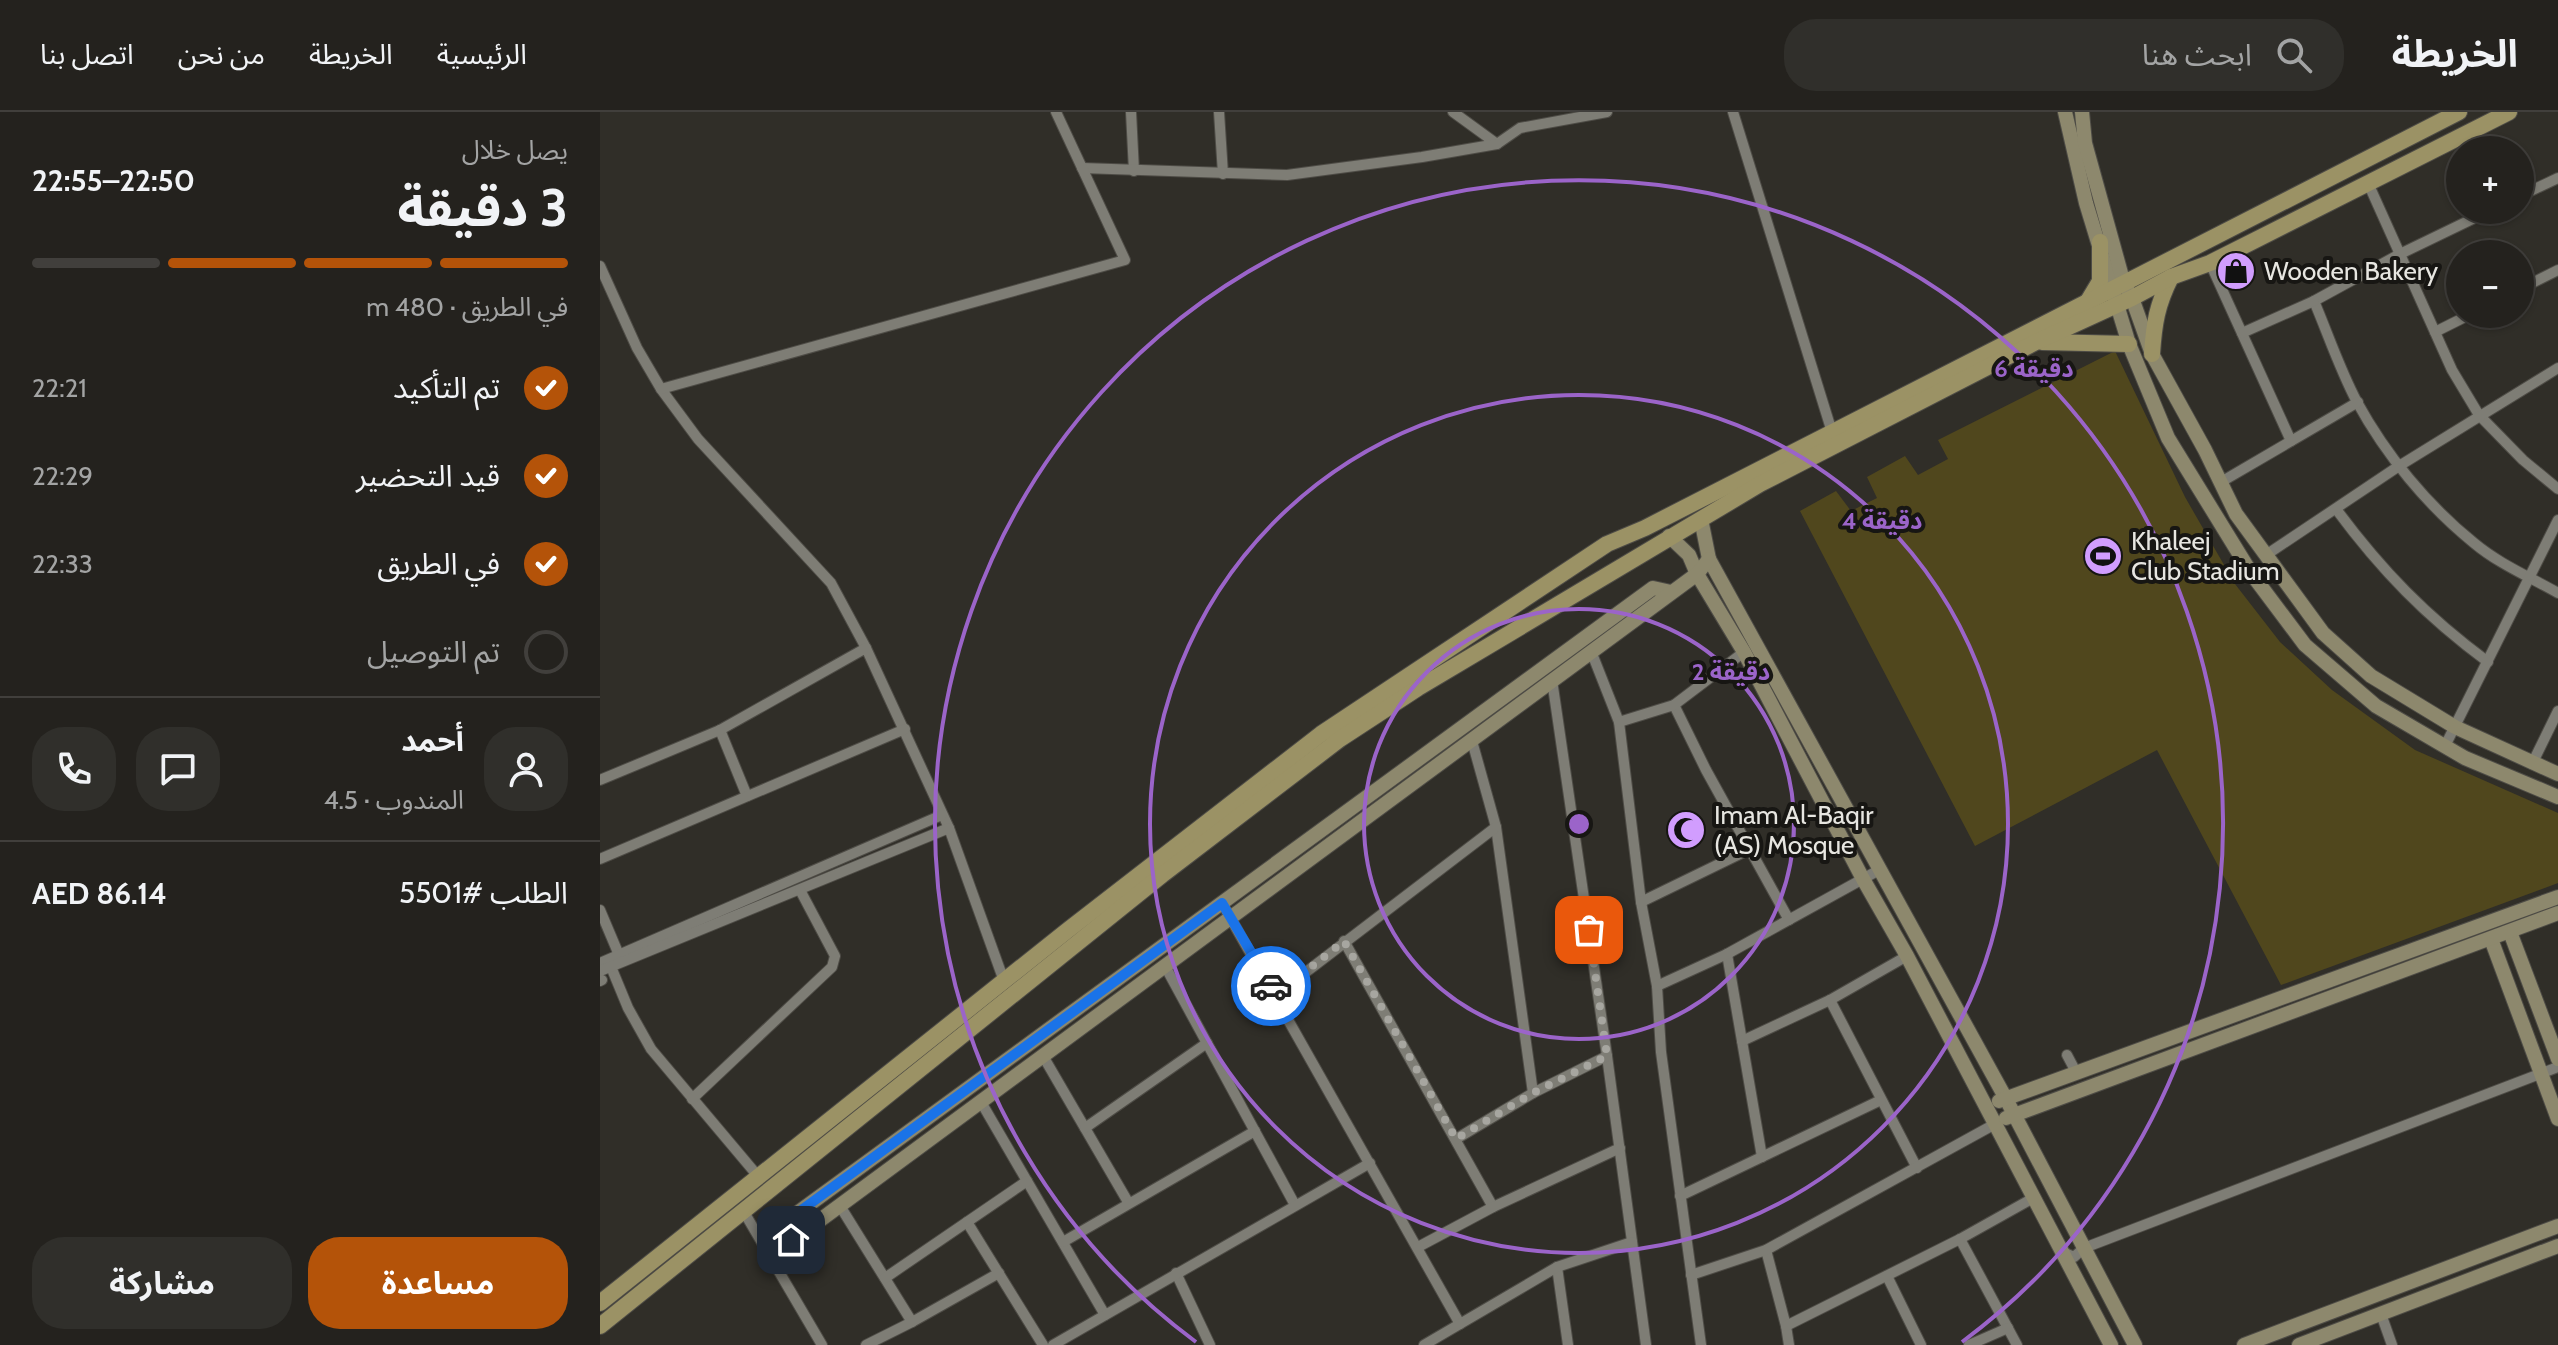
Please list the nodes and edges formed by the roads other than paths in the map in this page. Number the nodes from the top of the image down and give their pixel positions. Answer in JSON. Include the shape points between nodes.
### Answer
{"nodes":[{"id":1,"x":1056,"y":112,"type":"edge"},
{"id":2,"x":1131,"y":112,"type":"edge"},
{"id":3,"x":1219,"y":112,"type":"edge"},
{"id":4,"x":1453,"y":112,"type":"edge"},
{"id":5,"x":1607,"y":112,"type":"edge"},
{"id":6,"x":1733,"y":112,"type":"edge"},
{"id":7,"x":2065,"y":112,"type":"edge"},
{"id":8,"x":2082,"y":112,"type":"edge"},
{"id":9,"x":2459,"y":112,"type":"edge"},
{"id":10,"x":2509,"y":112,"type":"edge"},
{"id":11,"x":1497,"y":144,"type":"junction"},
{"id":12,"x":1082,"y":168,"type":"junction"},
{"id":13,"x":1134,"y":171,"type":"junction"},
{"id":14,"x":1223,"y":174,"type":"junction"},
{"id":15,"x":2558,"y":178,"type":"edge"},
{"id":16,"x":2368,"y":183,"type":"junction"},
{"id":17,"x":2534,"y":189,"type":"edge"},
{"id":18,"x":2462,"y":224,"type":"edge"},
{"id":19,"x":2100,"y":242,"type":"junction"},
{"id":20,"x":2400,"y":254,"type":"junction"},
{"id":21,"x":2210,"y":263,"type":"junction"},
{"id":22,"x":600,"y":266,"type":"edge"},
{"id":23,"x":2558,"y":270,"type":"edge"},
{"id":24,"x":2171,"y":277,"type":"junction"},
{"id":25,"x":2534,"y":282,"type":"edge"},
{"id":26,"x":2121,"y":294,"type":"junction"},
{"id":27,"x":2314,"y":301,"type":"junction"},
{"id":28,"x":2087,"y":302,"type":"junction"},
{"id":29,"x":2446,"y":326,"type":"edge"},
{"id":30,"x":2435,"y":332,"type":"junction"},
{"id":31,"x":2242,"y":333,"type":"junction"},
{"id":32,"x":2036,"y":342,"type":"junction"},
{"id":33,"x":2129,"y":344,"type":"junction"},
{"id":34,"x":2152,"y":354,"type":"junction"},
{"id":35,"x":2558,"y":368,"type":"edge"},
{"id":36,"x":661,"y":389,"type":"junction"},
{"id":37,"x":2358,"y":402,"type":"junction"},
{"id":38,"x":2479,"y":415,"type":"junction"},
{"id":39,"x":1832,"y":432,"type":"junction"},
{"id":40,"x":2291,"y":441,"type":"junction"},
{"id":41,"x":2399,"y":466,"type":"junction"},
{"id":42,"x":2221,"y":482,"type":"junction"},
{"id":43,"x":2558,"y":489,"type":"edge"},
{"id":44,"x":2336,"y":509,"type":"junction"},
{"id":45,"x":1701,"y":519,"type":"junction"},
{"id":46,"x":2558,"y":520,"type":"edge"},
{"id":47,"x":1669,"y":536,"type":"junction"},
{"id":48,"x":2266,"y":555,"type":"junction"},
{"id":49,"x":1709,"y":559,"type":"junction"},
{"id":50,"x":1697,"y":574,"type":"junction"},
{"id":51,"x":2530,"y":577,"type":"junction"},
{"id":52,"x":1671,"y":592,"type":"junction"},
{"id":53,"x":2558,"y":593,"type":"edge"},
{"id":54,"x":866,"y":648,"type":"junction"},
{"id":55,"x":1591,"y":651,"type":"junction"},
{"id":56,"x":1744,"y":652,"type":"junction"},
{"id":57,"x":2488,"y":662,"type":"junction"},
{"id":58,"x":1552,"y":680,"type":"junction"},
{"id":59,"x":1674,"y":705,"type":"junction"},
{"id":60,"x":2558,"y":711,"type":"edge"},
{"id":61,"x":1619,"y":722,"type":"junction"},
{"id":62,"x":2455,"y":727,"type":"junction"},
{"id":63,"x":905,"y":729,"type":"junction"},
{"id":64,"x":720,"y":730,"type":"junction"},
{"id":65,"x":1472,"y":741,"type":"junction"},
{"id":66,"x":2445,"y":746,"type":"junction"},
{"id":67,"x":2532,"y":764,"type":"junction"},
{"id":68,"x":2558,"y":774,"type":"edge"},
{"id":69,"x":600,"y":780,"type":"edge"},
{"id":70,"x":747,"y":796,"type":"junction"},
{"id":71,"x":2558,"y":797,"type":"edge"},
{"id":72,"x":942,"y":815,"type":"junction"},
{"id":73,"x":1496,"y":827,"type":"junction"},
{"id":74,"x":949,"y":828,"type":"junction"},
{"id":75,"x":1750,"y":849,"type":"junction"},
{"id":76,"x":600,"y":859,"type":"edge"},
{"id":77,"x":1879,"y":870,"type":"junction"},
{"id":78,"x":1863,"y":879,"type":"junction"},
{"id":79,"x":800,"y":890,"type":"junction"},
{"id":80,"x":2558,"y":897,"type":"edge"},
{"id":81,"x":1641,"y":902,"type":"junction"},
{"id":82,"x":1222,"y":903,"type":"junction"},
{"id":83,"x":600,"y":910,"type":"edge"},
{"id":84,"x":2558,"y":913,"type":"edge"},
{"id":85,"x":1232,"y":917,"type":"junction"},
{"id":86,"x":1789,"y":920,"type":"junction"},
{"id":87,"x":2510,"y":932,"type":"junction"},
{"id":88,"x":2491,"y":939,"type":"junction"},
{"id":89,"x":1344,"y":941,"type":"junction"},
{"id":90,"x":1727,"y":954,"type":"junction"},
{"id":91,"x":1907,"y":956,"type":"junction"},
{"id":92,"x":610,"y":961,"type":"edge"},
{"id":93,"x":1165,"y":966,"type":"junction"},
{"id":94,"x":601,"y":977,"type":"edge"},
{"id":95,"x":1004,"y":981,"type":"junction"},
{"id":96,"x":1657,"y":986,"type":"junction"},
{"id":97,"x":1276,"y":995,"type":"junction"},
{"id":98,"x":1830,"y":1000,"type":"junction"},
{"id":99,"x":1742,"y":1041,"type":"junction"},
{"id":100,"x":1207,"y":1043,"type":"junction"},
{"id":101,"x":2067,"y":1055,"type":"dead end"},
{"id":102,"x":1043,"y":1056,"type":"junction"},
{"id":103,"x":1607,"y":1056,"type":"junction"},
{"id":104,"x":2558,"y":1059,"type":"edge"},
{"id":105,"x":2558,"y":1067,"type":"edge"},
{"id":106,"x":2076,"y":1072,"type":"junction"},
{"id":107,"x":2541,"y":1074,"type":"junction"},
{"id":108,"x":1533,"y":1093,"type":"junction"},
{"id":109,"x":2005,"y":1097,"type":"junction"},
{"id":110,"x":692,"y":1099,"type":"junction"},
{"id":111,"x":1881,"y":1100,"type":"junction"},
{"id":112,"x":981,"y":1102,"type":"junction"},
{"id":113,"x":1986,"y":1107,"type":"junction"},
{"id":114,"x":2014,"y":1114,"type":"junction"},
{"id":115,"x":2558,"y":1119,"type":"edge"},
{"id":116,"x":1995,"y":1124,"type":"junction"},
{"id":117,"x":1085,"y":1128,"type":"junction"},
{"id":118,"x":1255,"y":1131,"type":"junction"},
{"id":119,"x":1456,"y":1139,"type":"junction"},
{"id":120,"x":1620,"y":1148,"type":"junction"},
{"id":121,"x":1762,"y":1157,"type":"junction"},
{"id":122,"x":1370,"y":1163,"type":"junction"},
{"id":123,"x":1917,"y":1168,"type":"junction"},
{"id":124,"x":757,"y":1175,"type":"junction"},
{"id":125,"x":1027,"y":1181,"type":"junction"},
{"id":126,"x":1680,"y":1196,"type":"junction"},
{"id":127,"x":2035,"y":1197,"type":"junction"},
{"id":128,"x":1128,"y":1202,"type":"junction"},
{"id":129,"x":1295,"y":1205,"type":"junction"},
{"id":130,"x":840,"y":1206,"type":"junction"},
{"id":131,"x":1493,"y":1207,"type":"junction"},
{"id":132,"x":744,"y":1212,"type":"junction"},
{"id":133,"x":967,"y":1222,"type":"junction"},
{"id":134,"x":2558,"y":1226,"type":"edge"},
{"id":135,"x":1960,"y":1239,"type":"junction"},
{"id":136,"x":791,"y":1240,"type":"junction"},
{"id":137,"x":1063,"y":1242,"type":"junction"},
{"id":138,"x":1632,"y":1242,"type":"junction"},
{"id":139,"x":2558,"y":1246,"type":"edge"},
{"id":140,"x":1418,"y":1247,"type":"junction"},
{"id":141,"x":2084,"y":1248,"type":"junction"},
{"id":142,"x":1766,"y":1250,"type":"junction"},
{"id":143,"x":2063,"y":1252,"type":"junction"},
{"id":144,"x":770,"y":1257,"type":"junction"},
{"id":145,"x":1557,"y":1267,"type":"junction"},
{"id":146,"x":999,"y":1273,"type":"junction"},
{"id":147,"x":1176,"y":1273,"type":"junction"},
{"id":148,"x":1691,"y":1275,"type":"junction"},
{"id":149,"x":1887,"y":1276,"type":"junction"},
{"id":150,"x":885,"y":1278,"type":"junction"},
{"id":151,"x":600,"y":1303,"type":"edge"},
{"id":152,"x":2381,"y":1314,"type":"junction"},
{"id":153,"x":1105,"y":1315,"type":"junction"},
{"id":154,"x":912,"y":1322,"type":"junction"},
{"id":155,"x":1460,"y":1324,"type":"junction"},
{"id":156,"x":600,"y":1326,"type":"edge"},
{"id":157,"x":1786,"y":1326,"type":"junction"},
{"id":158,"x":2008,"y":1328,"type":"junction"},
{"id":159,"x":822,"y":1345,"type":"edge"},
{"id":160,"x":866,"y":1345,"type":"edge"},
{"id":161,"x":1043,"y":1345,"type":"edge"},
{"id":162,"x":1053,"y":1345,"type":"edge"},
{"id":163,"x":1210,"y":1345,"type":"edge"},
{"id":164,"x":1424,"y":1345,"type":"edge"},
{"id":165,"x":1568,"y":1345,"type":"edge"},
{"id":166,"x":1646,"y":1345,"type":"edge"},
{"id":167,"x":1701,"y":1345,"type":"edge"},
{"id":168,"x":1789,"y":1345,"type":"edge"},
{"id":169,"x":1921,"y":1345,"type":"edge"},
{"id":170,"x":1969,"y":1345,"type":"edge"},
{"id":171,"x":2017,"y":1345,"type":"edge"},
{"id":172,"x":2111,"y":1345,"type":"edge"},
{"id":173,"x":2135,"y":1345,"type":"edge"},
{"id":174,"x":2244,"y":1345,"type":"edge"},
{"id":175,"x":2299,"y":1345,"type":"edge"},
{"id":176,"x":2392,"y":1345,"type":"edge"}],
"edges":[{"from":1,"to":12,"type":"street"},
{"from":2,"to":13,"type":"street"},
{"from":3,"to":14,"type":"street"},
{"from":4,"to":11,"type":"street"},
{"from":5,"to":11,"type":"street","via":[[1520,128]]},
{"from":6,"to":39,"type":"street"},
{"from":7,"to":19,"type":"street"},
{"from":8,"to":26,"type":"street"},
{"from":9,"to":26,"type":"main road"},
{"from":10,"to":16,"type":"main road"},
{"from":11,"to":14,"type":"street","via":[[1287,175]]},
{"from":12,"to":13,"type":"street"},
{"from":12,"to":36,"type":"street","via":[[1125,260]]},
{"from":13,"to":14,"type":"street"},
{"from":15,"to":17,"type":"street"},
{"from":16,"to":20,"type":"street"},
{"from":16,"to":21,"type":"main road"},
{"from":18,"to":20,"type":"street"},
{"from":19,"to":26,"type":"street"},
{"from":19,"to":28,"type":"main road","via":[[2100,281]]},
{"from":20,"to":27,"type":"street"},
{"from":20,"to":30,"type":"street"},
{"from":21,"to":24,"type":"main road"},
{"from":21,"to":31,"type":"street"},
{"from":22,"to":36,"type":"street"},
{"from":23,"to":25,"type":"street"},
{"from":24,"to":26,"type":"main road"},
{"from":24,"to":34,"type":"main road","via":[[2159,300]]},
{"from":26,"to":28,"type":"main road"},
{"from":26,"to":32,"type":"main road"},
{"from":26,"to":33,"type":"street"},
{"from":26,"to":34,"type":"street"},
{"from":27,"to":31,"type":"street"},
{"from":27,"to":37,"type":"street"},
{"from":28,"to":39,"type":"main road"},
{"from":29,"to":30,"type":"street"},
{"from":30,"to":38,"type":"street"},
{"from":31,"to":40,"type":"street"},
{"from":32,"to":33,"type":"main road"},
{"from":32,"to":45,"type":"main road","via":[[1830,446]]},
{"from":33,"to":66,"type":"street","via":[[2168,438],[2251,573],[2305,645],[2376,706]]},
{"from":34,"to":42,"type":"street"},
{"from":35,"to":38,"type":"street"},
{"from":36,"to":54,"type":"street","via":[[698,439],[831,583]]},
{"from":37,"to":40,"type":"street"},
{"from":37,"to":41,"type":"street"},
{"from":38,"to":41,"type":"street"},
{"from":38,"to":43,"type":"street"},
{"from":39,"to":95,"type":"main road","via":[[1607,544],[1321,734]]},
{"from":40,"to":42,"type":"street"},
{"from":41,"to":44,"type":"street"},
{"from":41,"to":51,"type":"street","via":[[2474,543]]},
{"from":42,"to":48,"type":"street","via":[[2236,514]]},
{"from":44,"to":48,"type":"street"},
{"from":44,"to":57,"type":"street","via":[[2421,608]]},
{"from":45,"to":47,"type":"main road"},
{"from":45,"to":49,"type":"street"},
{"from":46,"to":51,"type":"street"},
{"from":47,"to":50,"type":"street","via":[[1689,555]]},
{"from":47,"to":132,"type":"main road","via":[[1340,739],[1138,894]]},
{"from":48,"to":62,"type":"street","via":[[2323,633],[2371,676]]},
{"from":49,"to":50,"type":"street"},
{"from":49,"to":77,"type":"street"},
{"from":50,"to":52,"type":"street"},
{"from":50,"to":56,"type":"street"},
{"from":51,"to":53,"type":"street"},
{"from":51,"to":57,"type":"street"},
{"from":52,"to":55,"type":"street"},
{"from":52,"to":82,"type":"street","via":[[1653,588]]},
{"from":54,"to":63,"type":"street"},
{"from":54,"to":64,"type":"street"},
{"from":55,"to":58,"type":"street"},
{"from":55,"to":61,"type":"street"},
{"from":56,"to":59,"type":"street"},
{"from":56,"to":78,"type":"street"},
{"from":57,"to":62,"type":"street"},
{"from":58,"to":65,"type":"street"},
{"from":58,"to":103,"type":"street"},
{"from":59,"to":61,"type":"street"},
{"from":59,"to":75,"type":"street"},
{"from":60,"to":67,"type":"street"},
{"from":61,"to":81,"type":"street"},
{"from":62,"to":66,"type":"street"},
{"from":62,"to":67,"type":"street"},
{"from":63,"to":70,"type":"street"},
{"from":63,"to":72,"type":"street"},
{"from":64,"to":69,"type":"street"},
{"from":64,"to":70,"type":"street"},
{"from":65,"to":73,"type":"street"},
{"from":65,"to":85,"type":"street"},
{"from":66,"to":71,"type":"street"},
{"from":67,"to":68,"type":"street"},
{"from":70,"to":76,"type":"street"},
{"from":72,"to":74,"type":"street"},
{"from":72,"to":92,"type":"street"},
{"from":73,"to":89,"type":"street"},
{"from":73,"to":108,"type":"street"},
{"from":74,"to":79,"type":"street"},
{"from":74,"to":95,"type":"street"},
{"from":75,"to":81,"type":"street"},
{"from":75,"to":86,"type":"street"},
{"from":77,"to":78,"type":"street"},
{"from":77,"to":109,"type":"street"},
{"from":78,"to":86,"type":"street"},
{"from":78,"to":91,"type":"street"},
{"from":79,"to":92,"type":"street"},
{"from":79,"to":110,"type":"street","via":[[835,956],[832,967]]},
{"from":80,"to":106,"type":"street"},
{"from":81,"to":96,"type":"street"},
{"from":82,"to":85,"type":"street"},
{"from":82,"to":136,"type":"street","via":[[796,1214]]},
{"from":83,"to":92,"type":"street"},
{"from":84,"to":87,"type":"street"},
{"from":85,"to":93,"type":"street"},
{"from":85,"to":97,"type":"street"},
{"from":86,"to":90,"type":"street"},
{"from":87,"to":88,"type":"street"},
{"from":87,"to":104,"type":"street"},
{"from":88,"to":107,"type":"street"},
{"from":88,"to":114,"type":"street"},
{"from":89,"to":97,"type":"street"},
{"from":89,"to":119,"type":"street"},
{"from":90,"to":96,"type":"street"},
{"from":90,"to":99,"type":"street"},
{"from":91,"to":98,"type":"street"},
{"from":91,"to":113,"type":"street"},
{"from":92,"to":94,"type":"street"},
{"from":92,"to":110,"type":"street","via":[[651,1049]]},
{"from":93,"to":100,"type":"street"},
{"from":93,"to":102,"type":"street"},
{"from":95,"to":124,"type":"main road"},
{"from":96,"to":126,"type":"street"},
{"from":97,"to":122,"type":"street"},
{"from":98,"to":99,"type":"street"},
{"from":98,"to":111,"type":"street"},
{"from":99,"to":121,"type":"street"},
{"from":100,"to":117,"type":"street"},
{"from":100,"to":118,"type":"street"},
{"from":101,"to":106,"type":"street"},
{"from":102,"to":112,"type":"street"},
{"from":102,"to":117,"type":"street"},
{"from":103,"to":108,"type":"street"},
{"from":103,"to":120,"type":"street"},
{"from":105,"to":107,"type":"street"},
{"from":106,"to":109,"type":"street"},
{"from":107,"to":115,"type":"street"},
{"from":107,"to":141,"type":"street"},
{"from":108,"to":119,"type":"street"},
{"from":109,"to":113,"type":"street"},
{"from":109,"to":114,"type":"street"},
{"from":110,"to":124,"type":"street"},
{"from":111,"to":121,"type":"street"},
{"from":111,"to":123,"type":"street"},
{"from":112,"to":125,"type":"street"},
{"from":112,"to":130,"type":"street"},
{"from":113,"to":116,"type":"street"},
{"from":114,"to":116,"type":"street"},
{"from":114,"to":141,"type":"street"},
{"from":116,"to":123,"type":"street"},
{"from":116,"to":127,"type":"street"},
{"from":117,"to":128,"type":"street"},
{"from":118,"to":128,"type":"street"},
{"from":118,"to":129,"type":"street"},
{"from":119,"to":131,"type":"street"},
{"from":120,"to":131,"type":"street"},
{"from":120,"to":138,"type":"street"},
{"from":121,"to":126,"type":"street"},
{"from":122,"to":129,"type":"street"},
{"from":122,"to":140,"type":"street"},
{"from":123,"to":142,"type":"street"},
{"from":124,"to":151,"type":"main road"},
{"from":125,"to":133,"type":"street"},
{"from":125,"to":137,"type":"street"},
{"from":126,"to":148,"type":"street"},
{"from":127,"to":135,"type":"street"},
{"from":127,"to":143,"type":"street"},
{"from":128,"to":137,"type":"street"},
{"from":129,"to":147,"type":"street"},
{"from":130,"to":136,"type":"street"},
{"from":130,"to":150,"type":"street"},
{"from":131,"to":140,"type":"street"},
{"from":132,"to":144,"type":"street"},
{"from":132,"to":156,"type":"main road"},
{"from":133,"to":146,"type":"street"},
{"from":133,"to":150,"type":"street"},
{"from":134,"to":174,"type":"street"},
{"from":135,"to":149,"type":"street"},
{"from":135,"to":158,"type":"street"},
{"from":136,"to":144,"type":"street"},
{"from":137,"to":153,"type":"street"},
{"from":138,"to":145,"type":"street"},
{"from":138,"to":166,"type":"street"},
{"from":139,"to":152,"type":"street"},
{"from":140,"to":155,"type":"street"},
{"from":141,"to":143,"type":"street","via":[[2074,1257]]},
{"from":141,"to":173,"type":"street"},
{"from":142,"to":148,"type":"street"},
{"from":142,"to":157,"type":"street"},
{"from":143,"to":172,"type":"street"},
{"from":144,"to":159,"type":"street"},
{"from":145,"to":155,"type":"street"},
{"from":145,"to":165,"type":"street"},
{"from":146,"to":154,"type":"street"},
{"from":146,"to":161,"type":"street"},
{"from":147,"to":153,"type":"street"},
{"from":147,"to":163,"type":"street"},
{"from":148,"to":167,"type":"street"},
{"from":149,"to":157,"type":"street"},
{"from":149,"to":169,"type":"street"},
{"from":150,"to":154,"type":"street"},
{"from":152,"to":175,"type":"street"},
{"from":152,"to":176,"type":"street"},
{"from":153,"to":162,"type":"street"},
{"from":154,"to":160,"type":"street"},
{"from":155,"to":164,"type":"street"},
{"from":157,"to":168,"type":"street"},
{"from":158,"to":170,"type":"street"},
{"from":158,"to":171,"type":"street"}]}
